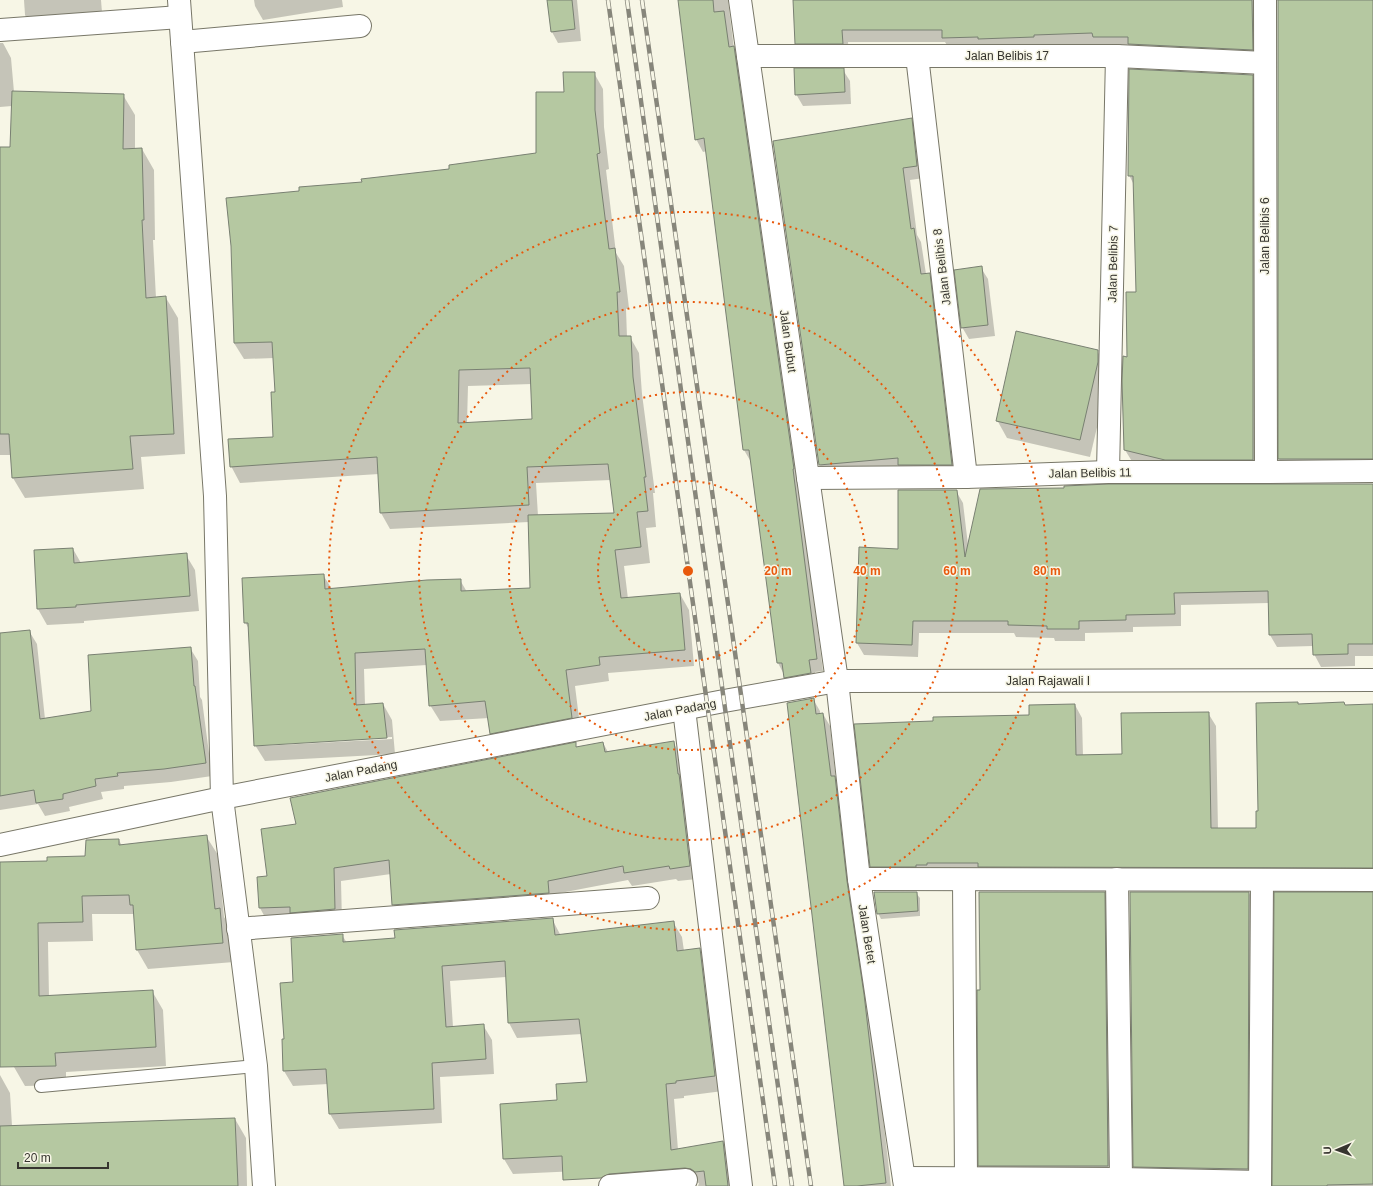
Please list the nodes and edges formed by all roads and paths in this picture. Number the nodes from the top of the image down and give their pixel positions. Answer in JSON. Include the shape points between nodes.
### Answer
{"nodes":[{"id":1,"x":740,"y":0,"type":"edge"},
{"id":2,"x":1265,"y":0,"type":"edge"},
{"id":3,"x":179,"y":9,"type":"edge"},
{"id":4,"x":360,"y":26,"type":"dead end"},
{"id":5,"x":0,"y":30,"type":"edge"},
{"id":6,"x":182,"y":42,"type":"junction"},
{"id":7,"x":748,"y":56,"type":"junction"},
{"id":8,"x":917,"y":56,"type":"junction"},
{"id":9,"x":1117,"y":56,"type":"junction"},
{"id":10,"x":1265,"y":63,"type":"junction"},
{"id":11,"x":1373,"y":470,"type":"edge"},
{"id":12,"x":1108,"y":472,"type":"junction"},
{"id":13,"x":1266,"y":472,"type":"junction"},
{"id":14,"x":966,"y":477,"type":"junction"},
{"id":15,"x":808,"y":478,"type":"junction"},
{"id":16,"x":1373,"y":680,"type":"edge"},
{"id":17,"x":837,"y":681,"type":"junction"},
{"id":18,"x":724,"y":701,"type":"joint"},
{"id":19,"x":684,"y":709,"type":"junction"},
{"id":20,"x":222,"y":798,"type":"junction"},
{"id":21,"x":0,"y":845,"type":"edge"},
{"id":22,"x":859,"y":879,"type":"junction"},
{"id":23,"x":1118,"y":879,"type":"junction"},
{"id":24,"x":964,"y":880,"type":"junction"},
{"id":25,"x":1262,"y":880,"type":"junction"},
{"id":26,"x":1373,"y":880,"type":"edge"},
{"id":27,"x":648,"y":898,"type":"dead end"},
{"id":28,"x":238,"y":929,"type":"junction"},
{"id":29,"x":256,"y":1066,"type":"junction"},
{"id":30,"x":41,"y":1086,"type":"dead end"},
{"id":31,"x":966,"y":1178,"type":"junction"},
{"id":32,"x":1121,"y":1179,"type":"junction"},
{"id":33,"x":686,"y":1180,"type":"dead end"},
{"id":34,"x":905,"y":1182,"type":"edge"},
{"id":35,"x":1260,"y":1184,"type":"edge"},
{"id":36,"x":264,"y":1186,"type":"edge"},
{"id":37,"x":610,"y":1186,"type":"edge"},
{"id":38,"x":742,"y":1186,"type":"edge"}],
"edges":[{"from":1,"to":7,"type":"street","name":"Jalan Bubut"},
{"from":2,"to":10,"type":"street","name":"Jalan Belibis 6"},
{"from":3,"to":5,"type":"street"},
{"from":3,"to":6,"type":"street"},
{"from":4,"to":6,"type":"street"},
{"from":6,"to":20,"type":"street","via":[[215,496]]},
{"from":7,"to":8,"type":"street","name":"Jalan Belibis 17"},
{"from":7,"to":15,"type":"street","name":"Jalan Bubut"},
{"from":8,"to":9,"type":"street","name":"Jalan Belibis 17"},
{"from":8,"to":14,"type":"street","name":"Jalan Belibis 8"},
{"from":9,"to":10,"type":"street","name":"Jalan Belibis 17"},
{"from":9,"to":12,"type":"street","name":"Jalan Belibis 7"},
{"from":10,"to":13,"type":"street","name":"Jalan Belibis 6"},
{"from":11,"to":13,"type":"street","name":"Jalan Belibis 11"},
{"from":12,"to":13,"type":"street","name":"Jalan Belibis 11"},
{"from":12,"to":14,"type":"street","name":"Jalan Belibis 11"},
{"from":14,"to":15,"type":"street","name":"Jalan Belibis 11"},
{"from":15,"to":17,"type":"street","name":"Jalan Bubut"},
{"from":16,"to":17,"type":"street","name":"Jalan Rajawali I"},
{"from":17,"to":18,"type":"street","name":"Jalan Rajawali I"},
{"from":17,"to":22,"type":"street","name":"Jalan Betet"},
{"from":18,"to":19,"type":"street","name":"Jalan Padang"},
{"from":19,"to":20,"type":"street","name":"Jalan Padang"},
{"from":19,"to":38,"type":"street"},
{"from":20,"to":21,"type":"street","name":"Jalan Padang"},
{"from":20,"to":28,"type":"street"},
{"from":22,"to":24,"type":"street"},
{"from":22,"to":34,"type":"street","name":"Jalan Betet"},
{"from":23,"to":24,"type":"street"},
{"from":23,"to":25,"type":"street"},
{"from":23,"to":32,"type":"street"},
{"from":24,"to":31,"type":"street"},
{"from":25,"to":26,"type":"street"},
{"from":25,"to":35,"type":"street"},
{"from":27,"to":28,"type":"street"},
{"from":28,"to":29,"type":"street"},
{"from":29,"to":30,"type":"lane"},
{"from":29,"to":36,"type":"street"},
{"from":31,"to":32,"type":"street"},
{"from":31,"to":34,"type":"street"},
{"from":32,"to":35,"type":"street"},
{"from":33,"to":37,"type":"street"}]}
